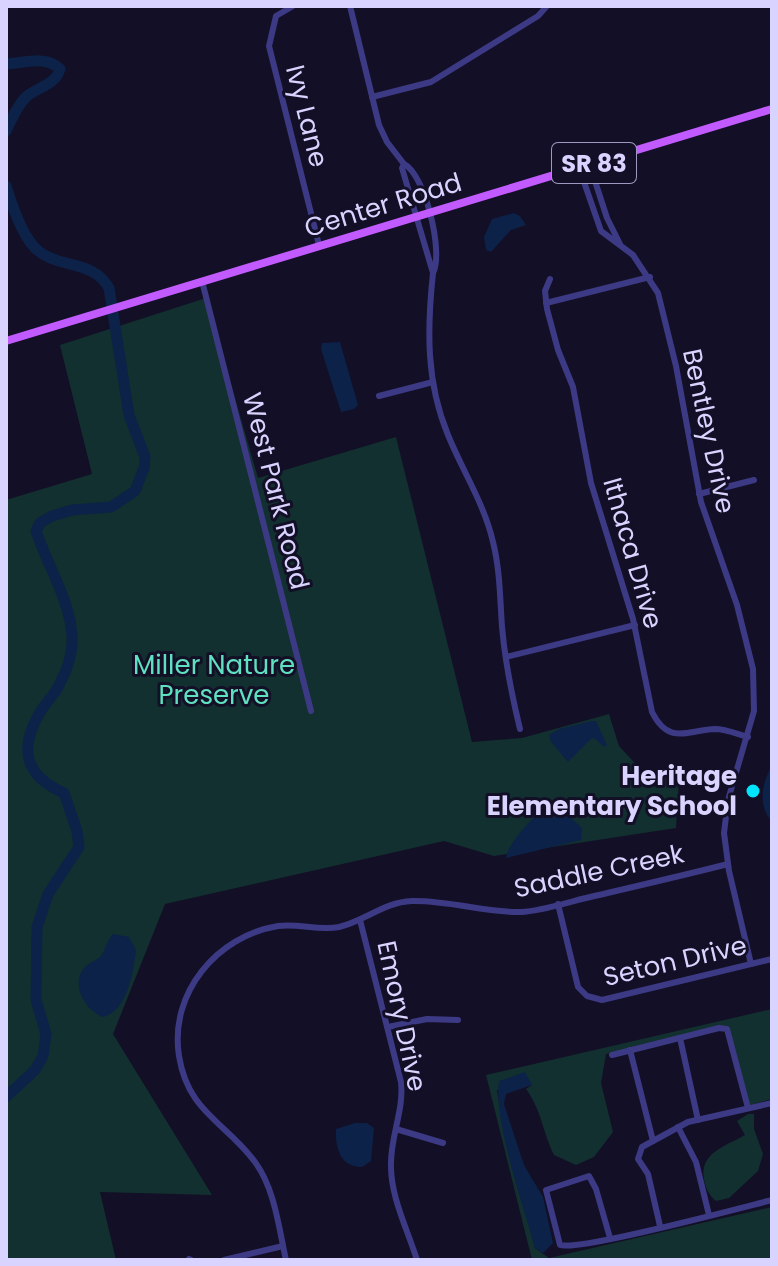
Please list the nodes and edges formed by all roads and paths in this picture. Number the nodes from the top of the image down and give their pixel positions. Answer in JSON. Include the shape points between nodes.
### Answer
{"nodes":[{"id":1,"x":293,"y":6,"type":"edge"},
{"id":2,"x":350,"y":6,"type":"edge"},
{"id":3,"x":547,"y":6,"type":"edge"},
{"id":4,"x":372,"y":97,"type":"junction"},
{"id":5,"x":772,"y":109,"type":"edge"},
{"id":6,"x":404,"y":164,"type":"junction"},
{"id":7,"x":586,"y":168,"type":"junction"},
{"id":8,"x":428,"y":212,"type":"junction"},
{"id":9,"x":416,"y":216,"type":"junction"},
{"id":10,"x":620,"y":244,"type":"junction"},
{"id":11,"x":319,"y":245,"type":"junction"},
{"id":12,"x":433,"y":273,"type":"junction"},
{"id":13,"x":650,"y":277,"type":"junction"},
{"id":14,"x":550,"y":279,"type":"dead end"},
{"id":15,"x":202,"y":280,"type":"junction"},
{"id":16,"x":546,"y":303,"type":"junction"},
{"id":17,"x":6,"y":341,"type":"edge"},
{"id":18,"x":433,"y":382,"type":"junction"},
{"id":19,"x":379,"y":396,"type":"dead end"},
{"id":20,"x":754,"y":480,"type":"dead end"},
{"id":21,"x":699,"y":494,"type":"junction"},
{"id":22,"x":635,"y":625,"type":"junction"},
{"id":23,"x":506,"y":657,"type":"junction"},
{"id":24,"x":311,"y":711,"type":"dead end"},
{"id":25,"x":520,"y":729,"type":"dead end"},
{"id":26,"x":748,"y":737,"type":"junction"},
{"id":27,"x":728,"y":864,"type":"junction"},
{"id":28,"x":558,"y":904,"type":"junction"},
{"id":29,"x":360,"y":920,"type":"junction"},
{"id":30,"x":772,"y":959,"type":"edge"},
{"id":31,"x":751,"y":964,"type":"junction"},
{"id":32,"x":458,"y":1020,"type":"dead end"},
{"id":33,"x":388,"y":1027,"type":"junction"},
{"id":34,"x":680,"y":1038,"type":"junction"},
{"id":35,"x":630,"y":1050,"type":"junction"},
{"id":36,"x":612,"y":1055,"type":"dead end"},
{"id":37,"x":772,"y":1103,"type":"edge"},
{"id":38,"x":748,"y":1108,"type":"junction"},
{"id":39,"x":698,"y":1120,"type":"junction"},
{"id":40,"x":678,"y":1127,"type":"junction"},
{"id":41,"x":396,"y":1129,"type":"junction"},
{"id":42,"x":653,"y":1141,"type":"junction"},
{"id":43,"x":443,"y":1143,"type":"dead end"},
{"id":44,"x":772,"y":1200,"type":"edge"},
{"id":45,"x":709,"y":1215,"type":"junction"},
{"id":46,"x":660,"y":1226,"type":"junction"},
{"id":47,"x":610,"y":1238,"type":"junction"},
{"id":48,"x":283,"y":1246,"type":"junction"},
{"id":49,"x":224,"y":1260,"type":"edge"},
{"id":50,"x":286,"y":1260,"type":"edge"},
{"id":51,"x":417,"y":1260,"type":"edge"}],
"edges":[{"from":1,"to":11,"type":"street","name":"Ivy Lane","via":[[276,16],[269,46]]},
{"from":2,"to":4,"type":"street"},
{"from":3,"to":4,"type":"street","via":[[436,80]]},
{"from":4,"to":6,"type":"street","via":[[382,132]]},
{"from":5,"to":7,"type":"main road","name":"Center Road","number":"SR 83"},
{"from":6,"to":8,"type":"street","via":[[416,175]]},
{"from":6,"to":9,"type":"street"},
{"from":7,"to":8,"type":"main road","name":"Center Road","number":"SR 83"},
{"from":7,"to":10,"type":"street","name":"Bentley Drive"},
{"from":7,"to":10,"type":"street","name":"Bentley Drive","via":[[584,182],[597,224]]},
{"from":8,"to":9,"type":"main road","name":"Center Road","number":"SR 83"},
{"from":8,"to":12,"type":"street","via":[[438,248]]},
{"from":9,"to":11,"type":"main road","name":"Center Road","number":"SR 83"},
{"from":9,"to":12,"type":"street"},
{"from":10,"to":13,"type":"street","name":"Bentley Drive"},
{"from":11,"to":15,"type":"main road","name":"Center Road","number":"SR 83"},
{"from":12,"to":18,"type":"street","via":[[428,328]]},
{"from":13,"to":16,"type":"street"},
{"from":13,"to":21,"type":"street","name":"Bentley Drive","via":[[676,366]]},
{"from":14,"to":16,"type":"street","name":"Ithaca Drive"},
{"from":15,"to":17,"type":"main road","name":"Center Road","number":"SR 83"},
{"from":15,"to":24,"type":"street","name":"West Park Road"},
{"from":16,"to":22,"type":"street","name":"Ithaca Drive","via":[[573,387],[591,483]]},
{"from":18,"to":19,"type":"street"},
{"from":18,"to":23,"type":"street","via":[[447,433],[490,528]]},
{"from":20,"to":21,"type":"street"},
{"from":21,"to":26,"type":"street","name":"Bentley Drive","via":[[753,669],[755,703]]},
{"from":22,"to":23,"type":"street"},
{"from":22,"to":26,"type":"street","name":"Ithaca Drive","via":[[650,704],[660,724],[683,735],[717,729]]},
{"from":23,"to":25,"type":"street"},
{"from":26,"to":27,"type":"street","name":"Bentley Drive","via":[[724,820]]},
{"from":27,"to":28,"type":"street","name":"Saddle Creek"},
{"from":27,"to":31,"type":"street","name":"Bentley Drive"},
{"from":28,"to":29,"type":"street","name":"Saddle Creek","via":[[521,912],[411,901],[386,906]]},
{"from":28,"to":31,"type":"street","name":"Seton Drive","via":[[578,987],[587,996],[602,1000]]},
{"from":29,"to":33,"type":"street","name":"Emory Drive"},
{"from":29,"to":48,"type":"street","name":"Saddle Creek","via":[[332,928],[280,926],[237,939],[200,973],[181,1014],[178,1053],[187,1085],[205,1113],[261,1171]]},
{"from":30,"to":31,"type":"street","name":"Seton Drive"},
{"from":32,"to":33,"type":"street","via":[[427,1019]]},
{"from":33,"to":41,"type":"street","name":"Emory Drive","via":[[402,1093]]},
{"from":34,"to":35,"type":"street"},
{"from":34,"to":38,"type":"street","via":[[727,1029]]},
{"from":34,"to":39,"type":"street"},
{"from":35,"to":36,"type":"street"},
{"from":35,"to":42,"type":"street"},
{"from":37,"to":38,"type":"street"},
{"from":38,"to":39,"type":"street"},
{"from":39,"to":40,"type":"street"},
{"from":40,"to":42,"type":"street"},
{"from":40,"to":45,"type":"street","via":[[696,1162]]},
{"from":41,"to":43,"type":"street"},
{"from":41,"to":51,"type":"street","name":"Emory Drive","via":[[393,1186]]},
{"from":42,"to":46,"type":"street","via":[[642,1147],[638,1159],[648,1174]]},
{"from":44,"to":45,"type":"street"},
{"from":45,"to":46,"type":"street"},
{"from":46,"to":47,"type":"street"},
{"from":47,"to":47,"type":"street","via":[[568,1248],[560,1245],[546,1190],[589,1176]]},
{"from":48,"to":49,"type":"street"},
{"from":48,"to":50,"type":"street","name":"Saddle Creek"}]}
